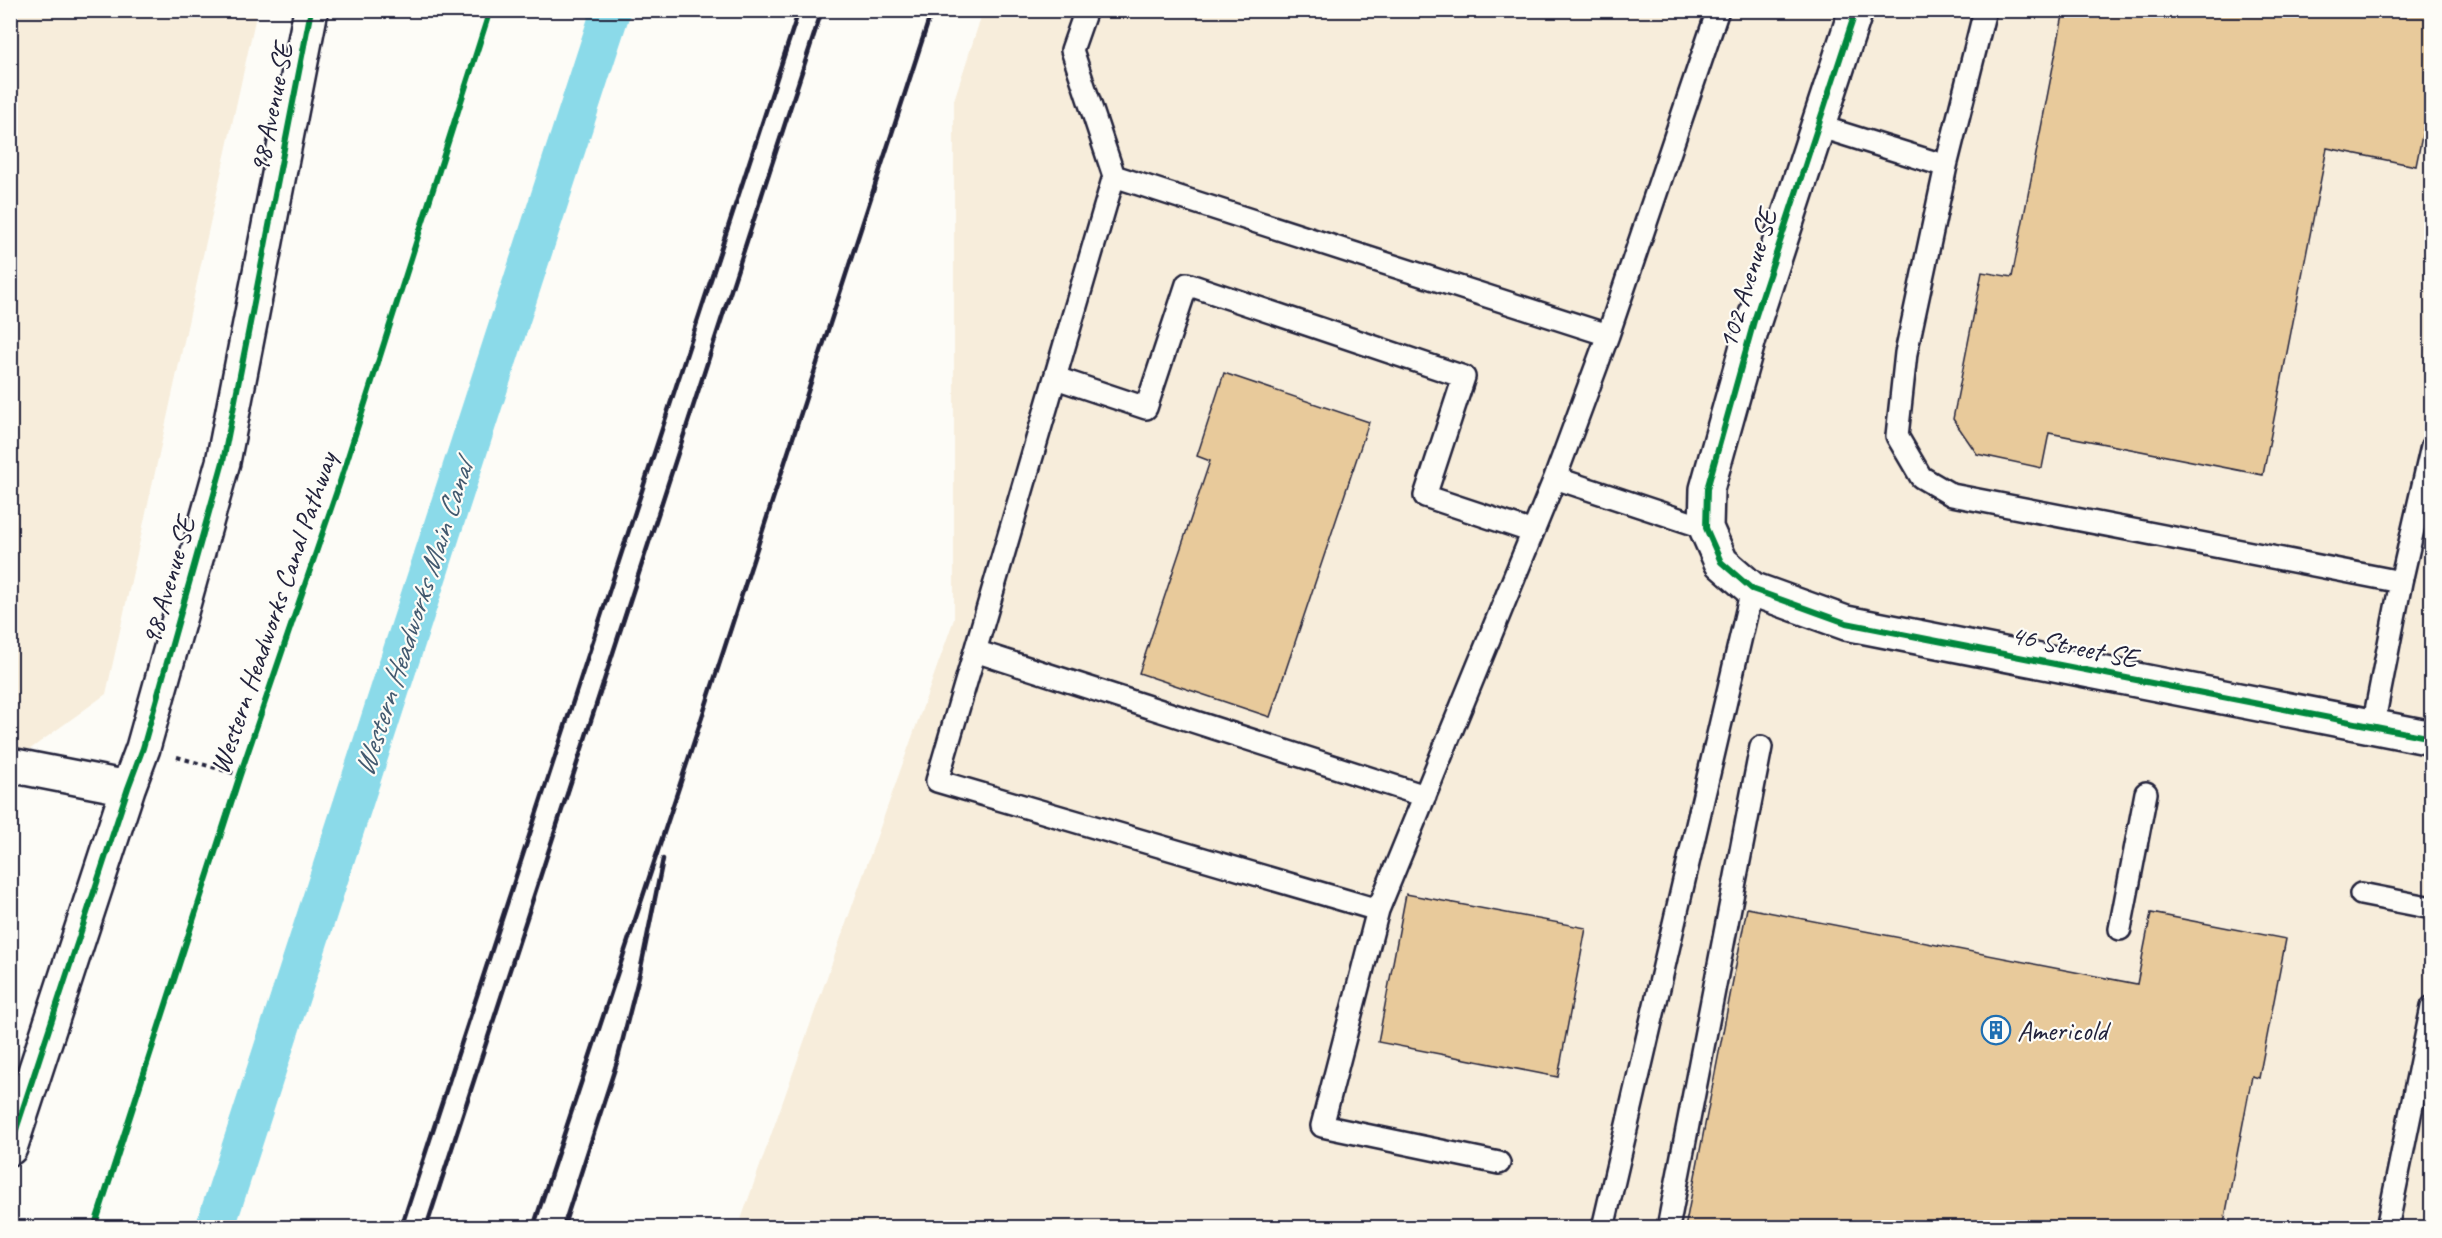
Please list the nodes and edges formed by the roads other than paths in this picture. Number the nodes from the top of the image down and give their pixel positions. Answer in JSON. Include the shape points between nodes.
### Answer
{"nodes":[{"id":1,"x":311,"y":10,"type":"edge"},
{"id":2,"x":1086,"y":10,"type":"edge"},
{"id":3,"x":1718,"y":10,"type":"edge"},
{"id":4,"x":1856,"y":10,"type":"edge"},
{"id":5,"x":1985,"y":10,"type":"edge"},
{"id":6,"x":1818,"y":126,"type":"junction"},
{"id":7,"x":1947,"y":166,"type":"junction"},
{"id":8,"x":1114,"y":176,"type":"junction"},
{"id":9,"x":1608,"y":335,"type":"junction"},
{"id":10,"x":1056,"y":378,"type":"junction"},
{"id":11,"x":2432,"y":446,"type":"edge"},
{"id":12,"x":1555,"y":478,"type":"junction"},
{"id":13,"x":1707,"y":528,"type":"junction"},
{"id":14,"x":1533,"y":532,"type":"junction"},
{"id":15,"x":1721,"y":562,"type":"joint"},
{"id":16,"x":2401,"y":582,"type":"junction"},
{"id":17,"x":1752,"y":589,"type":"junction"},
{"id":18,"x":975,"y":651,"type":"junction"},
{"id":19,"x":2373,"y":726,"type":"junction"},
{"id":20,"x":2432,"y":738,"type":"edge"},
{"id":21,"x":1761,"y":747,"type":"dead end"},
{"id":22,"x":10,"y":765,"type":"edge"},
{"id":23,"x":128,"y":788,"type":"junction"},
{"id":24,"x":2146,"y":793,"type":"dead end"},
{"id":25,"x":1425,"y":796,"type":"junction"},
{"id":26,"x":2361,"y":894,"type":"dead end"},
{"id":27,"x":2432,"y":908,"type":"edge"},
{"id":28,"x":1378,"y":910,"type":"junction"},
{"id":29,"x":2120,"y":929,"type":"dead end"},
{"id":30,"x":2432,"y":1007,"type":"edge"},
{"id":31,"x":10,"y":1148,"type":"edge"},
{"id":32,"x":1499,"y":1163,"type":"dead end"},
{"id":33,"x":1603,"y":1227,"type":"edge"},
{"id":34,"x":1668,"y":1227,"type":"edge"},
{"id":35,"x":2387,"y":1227,"type":"edge"}],
"edges":[{"from":1,"to":23,"type":"street","name":"98 Avenue SE","via":[[223,462],[143,748]]},
{"from":2,"to":8,"type":"lane","via":[[1072,50]]},
{"from":3,"to":9,"type":"lane"},
{"from":4,"to":6,"type":"street","name":"102 Avenue SE"},
{"from":5,"to":7,"type":"lane"},
{"from":6,"to":7,"type":"lane"},
{"from":6,"to":13,"type":"street","name":"102 Avenue SE","via":[[1754,321],[1707,489]]},
{"from":7,"to":16,"type":"lane","via":[[1906,353],[1897,436],[1921,477],[1952,495]]},
{"from":8,"to":9,"type":"lane"},
{"from":8,"to":10,"type":"lane"},
{"from":9,"to":12,"type":"lane"},
{"from":10,"to":14,"type":"lane","via":[[1146,408],[1187,284],[1464,377],[1425,496]]},
{"from":10,"to":18,"type":"lane"},
{"from":11,"to":16,"type":"lane"},
{"from":12,"to":13,"type":"lane"},
{"from":12,"to":14,"type":"lane"},
{"from":13,"to":15,"type":"street","name":"102 Avenue SE"},
{"from":14,"to":25,"type":"lane"},
{"from":15,"to":17,"type":"street","name":"46 Street SE"},
{"from":16,"to":19,"type":"lane"},
{"from":17,"to":19,"type":"street","name":"46 Street SE","via":[[1846,623]]},
{"from":17,"to":33,"type":"lane"},
{"from":18,"to":25,"type":"lane"},
{"from":18,"to":28,"type":"lane","via":[[937,781]]},
{"from":19,"to":20,"type":"street","name":"46 Street SE"},
{"from":21,"to":34,"type":"lane"},
{"from":22,"to":23,"type":"street"},
{"from":23,"to":31,"type":"street","name":"98 Avenue SE"},
{"from":24,"to":29,"type":"lane"},
{"from":25,"to":28,"type":"lane"},
{"from":26,"to":27,"type":"lane"},
{"from":28,"to":32,"type":"lane","via":[[1322,1126]]},
{"from":30,"to":35,"type":"lane"}]}
